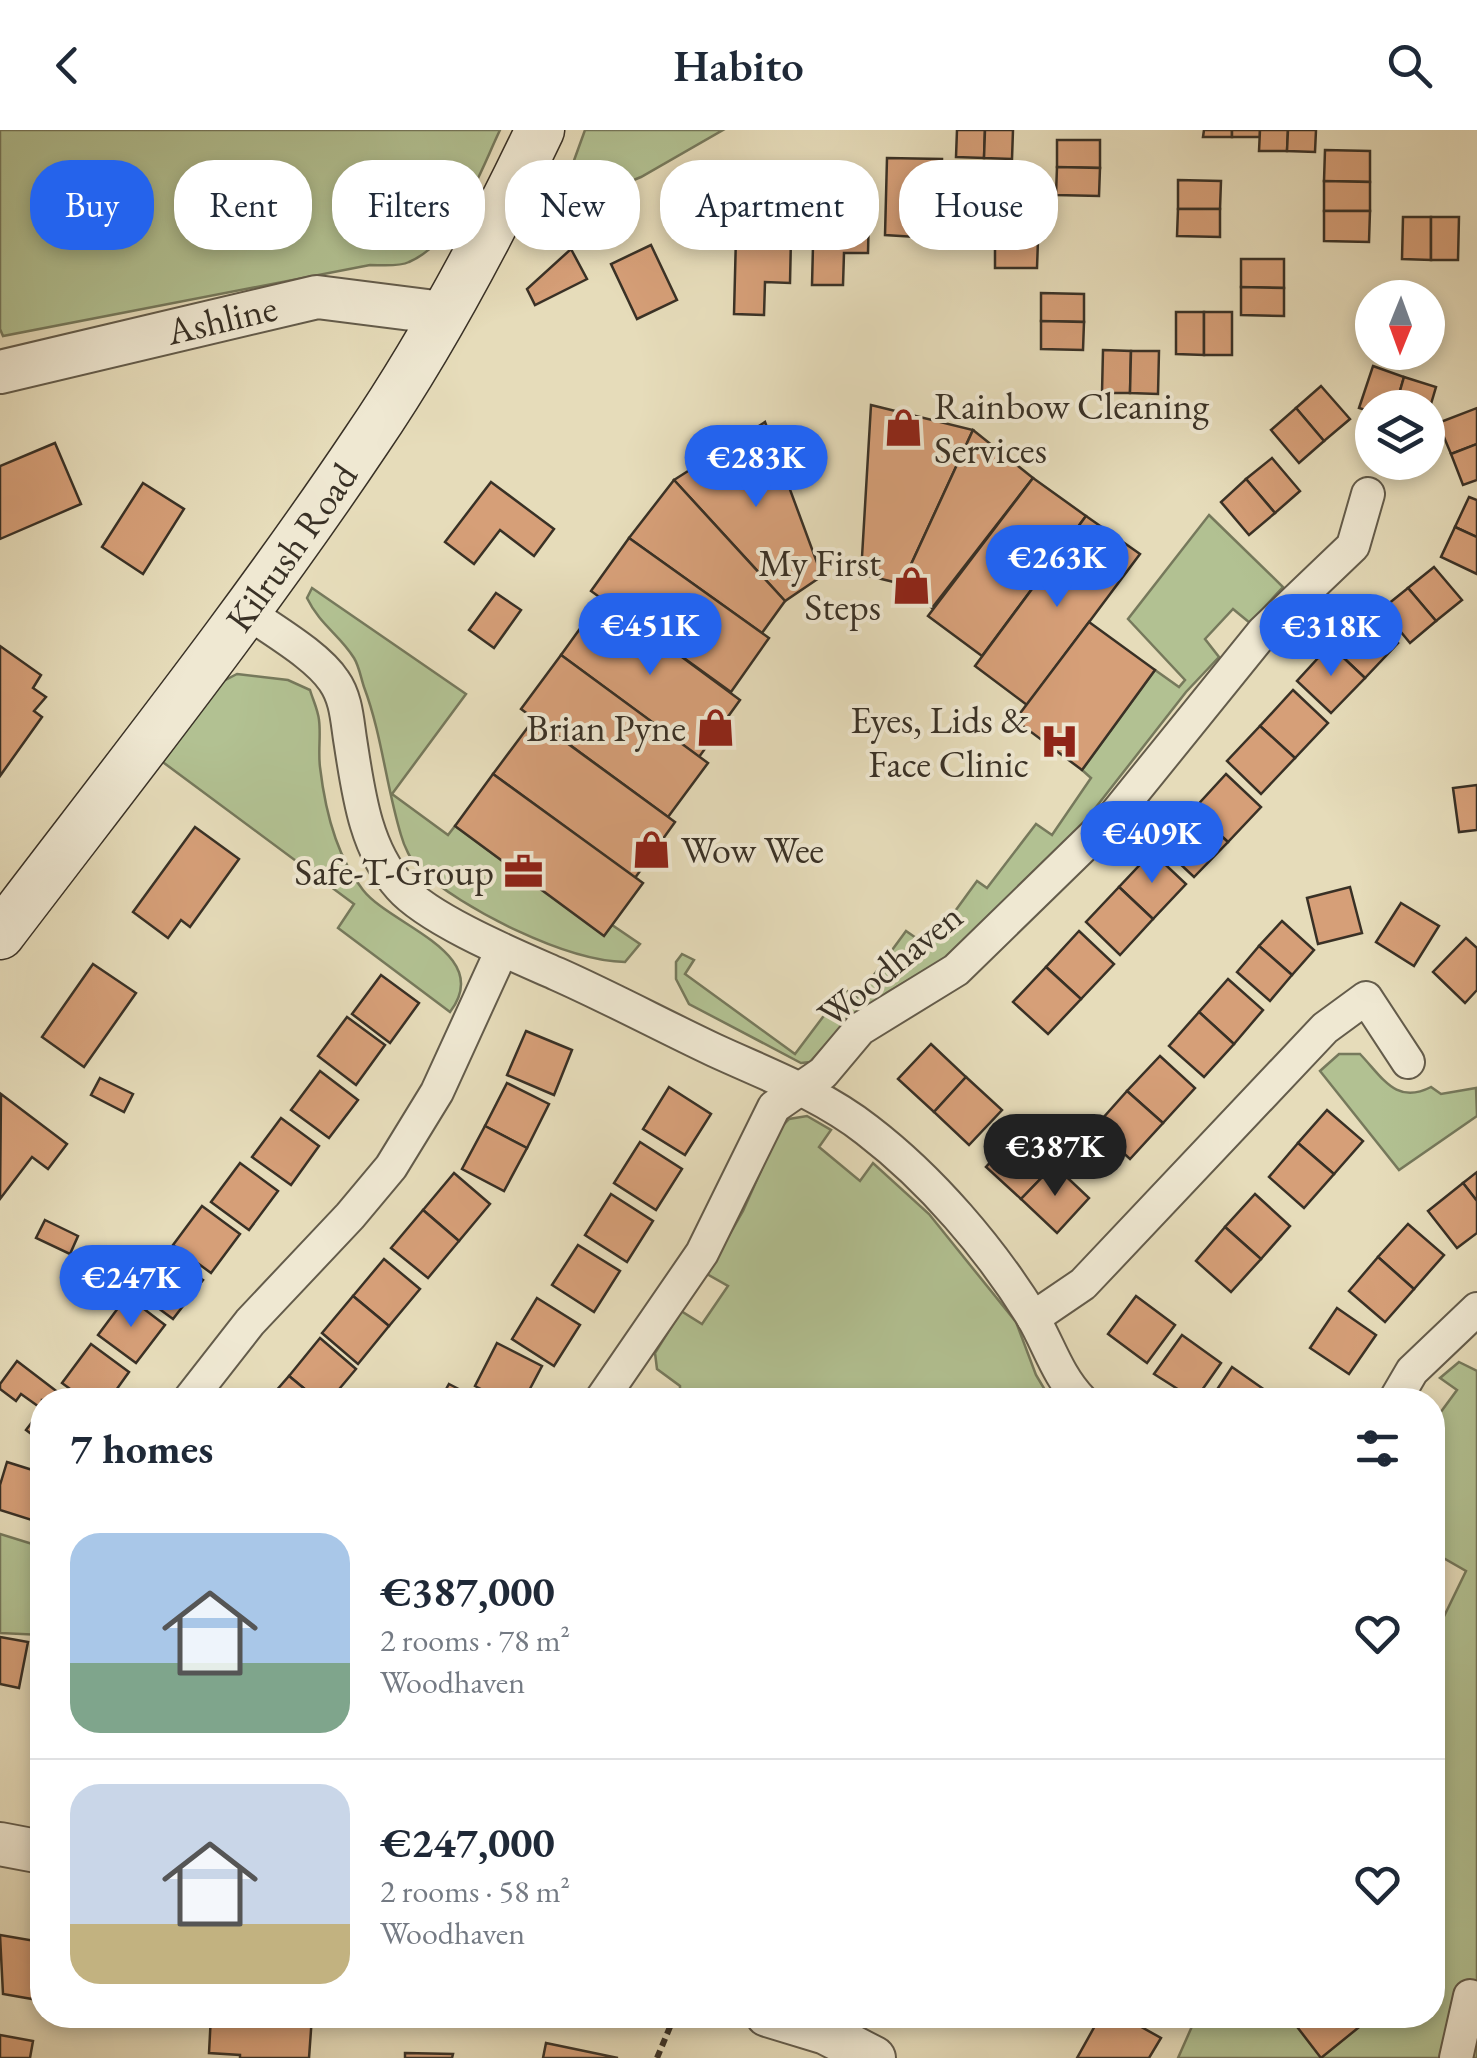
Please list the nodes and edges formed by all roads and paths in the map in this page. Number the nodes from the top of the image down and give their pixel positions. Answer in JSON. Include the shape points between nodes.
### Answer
{"nodes":[{"id":1,"x":540,"y":130,"type":"edge"},
{"id":2,"x":442,"y":313,"type":"junction"},
{"id":3,"x":0,"y":372,"type":"edge"},
{"id":4,"x":1368,"y":494,"type":"dead end"},
{"id":5,"x":246,"y":611,"type":"junction"},
{"id":6,"x":0,"y":935,"type":"edge"},
{"id":7,"x":502,"y":950,"type":"junction"},
{"id":8,"x":1408,"y":1062,"type":"dead end"},
{"id":9,"x":802,"y":1088,"type":"junction"},
{"id":10,"x":1032,"y":1318,"type":"junction"},
{"id":11,"x":1472,"y":1322,"type":"edge"},
{"id":12,"x":198,"y":1388,"type":"edge"},
{"id":13,"x":609,"y":1388,"type":"edge"},
{"id":14,"x":1070,"y":1388,"type":"edge"},
{"id":15,"x":1402,"y":1388,"type":"edge"},
{"id":16,"x":0,"y":1844,"type":"edge"},
{"id":17,"x":30,"y":1850,"type":"edge"},
{"id":18,"x":1470,"y":1996,"type":"dead end"},
{"id":19,"x":670,"y":2028,"type":"edge"},
{"id":20,"x":810,"y":2028,"type":"edge"},
{"id":21,"x":657,"y":2058,"type":"edge"},
{"id":22,"x":874,"y":2058,"type":"edge"},
{"id":23,"x":1456,"y":2058,"type":"edge"}],
"edges":[{"from":1,"to":2,"type":"main road","name":"Kilrush Road","via":[[490,234]]},
{"from":2,"to":3,"type":"street","name":"Ashline","via":[[317,297]]},
{"from":2,"to":5,"type":"main road","name":"Kilrush Road","via":[[366,441]]},
{"from":4,"to":9,"type":"street","name":"Woodhaven","via":[[1353,546],[1263,632],[1115,815],[956,970],[860,1030]]},
{"from":5,"to":6,"type":"main road","name":"Kilrush Road"},
{"from":5,"to":7,"type":"street","via":[[334,680],[377,855],[401,889]]},
{"from":7,"to":9,"type":"street"},
{"from":7,"to":12,"type":"street","via":[[438,1092],[391,1168]]},
{"from":8,"to":10,"type":"street","via":[[1366,998],[1325,1028],[1082,1284]]},
{"from":9,"to":10,"type":"street","via":[[867,1130],[924,1182]]},
{"from":9,"to":13,"type":"street","name":"Woodhaven","via":[[774,1107],[702,1253]]},
{"from":10,"to":14,"type":"street"},
{"from":11,"to":15,"type":"street","via":[[1412,1371]]},
{"from":16,"to":17,"type":"street"},
{"from":18,"to":23,"type":"street"},
{"from":19,"to":21,"type":"path"},
{"from":20,"to":22,"type":"street"}]}
